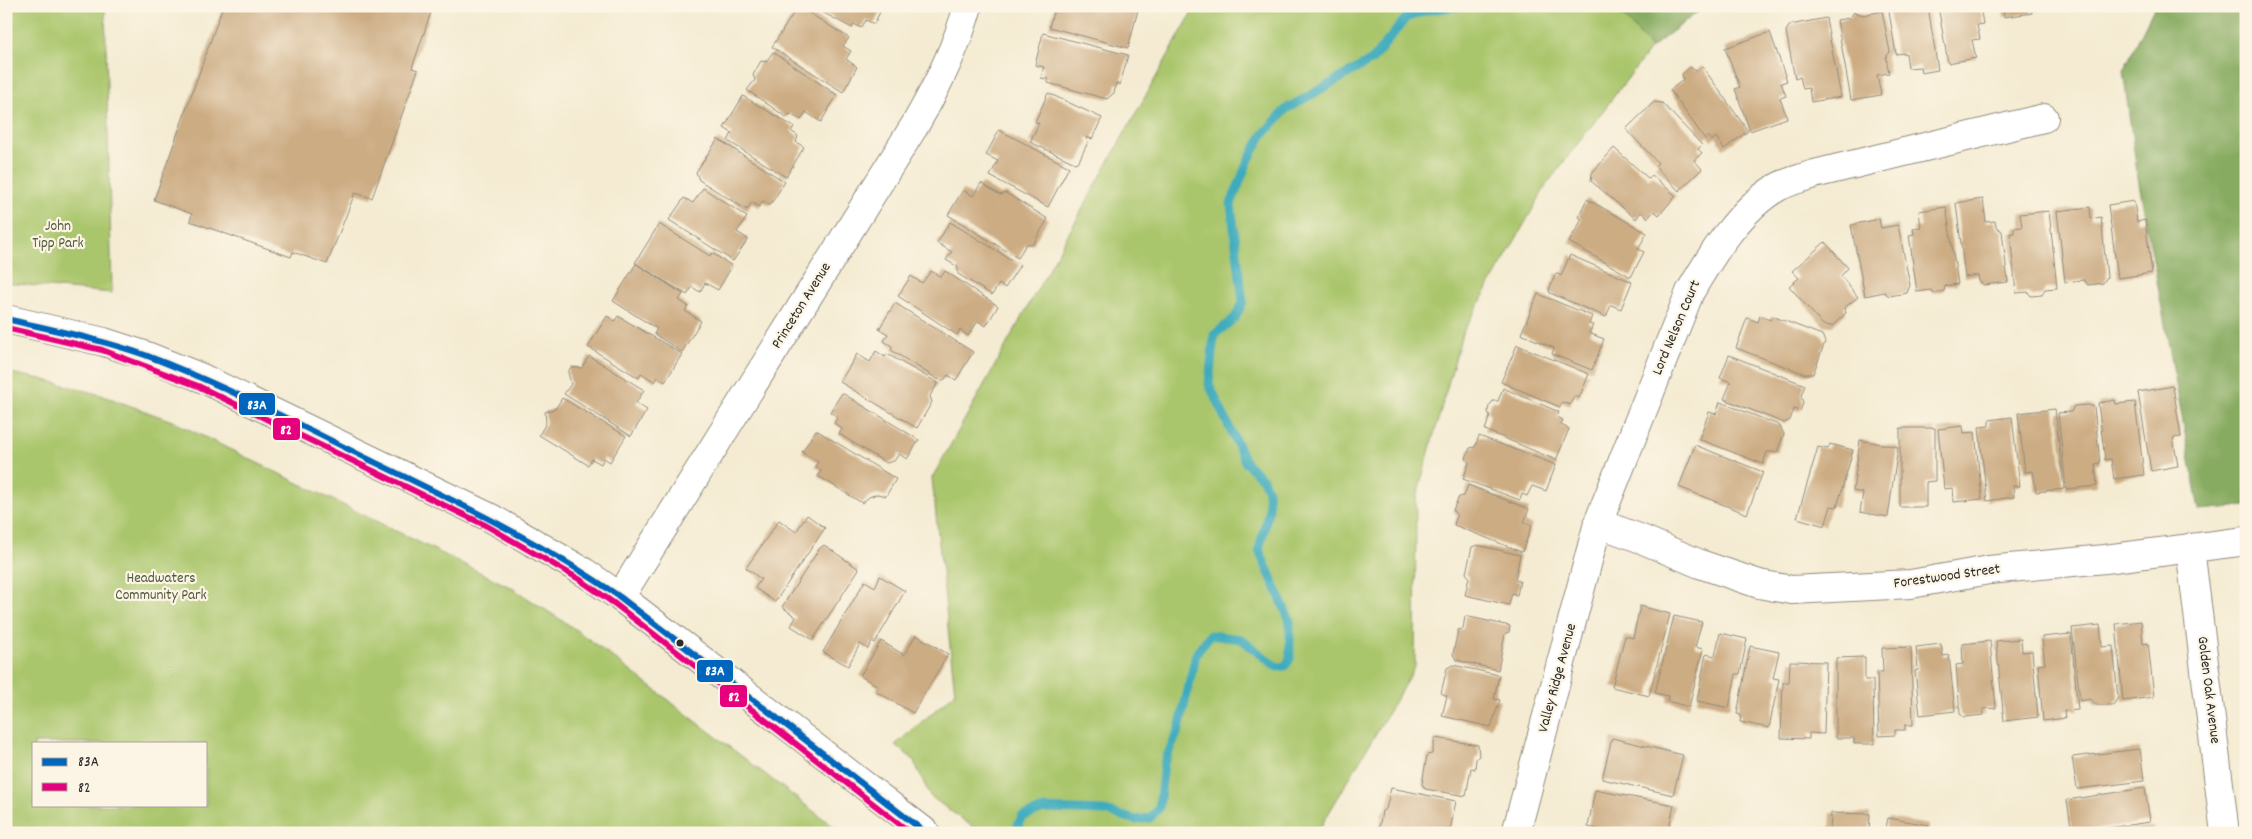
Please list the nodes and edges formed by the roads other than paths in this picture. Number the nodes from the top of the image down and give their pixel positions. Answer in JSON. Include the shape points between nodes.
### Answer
{"nodes":[{"id":1,"x":968,"y":6,"type":"edge"},
{"id":2,"x":2044,"y":118,"type":"dead end"},
{"id":3,"x":6,"y":319,"type":"edge"},
{"id":4,"x":1598,"y":523,"type":"junction"},
{"id":5,"x":2246,"y":541,"type":"edge"},
{"id":6,"x":2190,"y":548,"type":"junction"},
{"id":7,"x":620,"y":597,"type":"junction"},
{"id":8,"x":926,"y":833,"type":"edge"},
{"id":9,"x":1516,"y":833,"type":"edge"},
{"id":10,"x":2225,"y":833,"type":"edge"}],
"edges":[{"from":1,"to":7,"type":"street","name":"Princeton Avenue","via":[[952,54],[915,125]]},
{"from":2,"to":4,"type":"street","name":"Lord Nelson Court","via":[[1814,174],[1778,188],[1753,208],[1709,258],[1690,292]]},
{"from":3,"to":7,"type":"street","via":[[104,342],[202,378],[491,518],[584,572]]},
{"from":4,"to":6,"type":"street","name":"Forestwood Street","via":[[1708,567],[1759,584],[1792,590],[1911,584],[1989,570]]},
{"from":4,"to":9,"type":"street","name":"Valley Ridge Avenue"},
{"from":5,"to":6,"type":"street","name":"Forestwood Street"},
{"from":6,"to":10,"type":"street","name":"Golden Oak Avenue"},
{"from":7,"to":8,"type":"street"}]}
